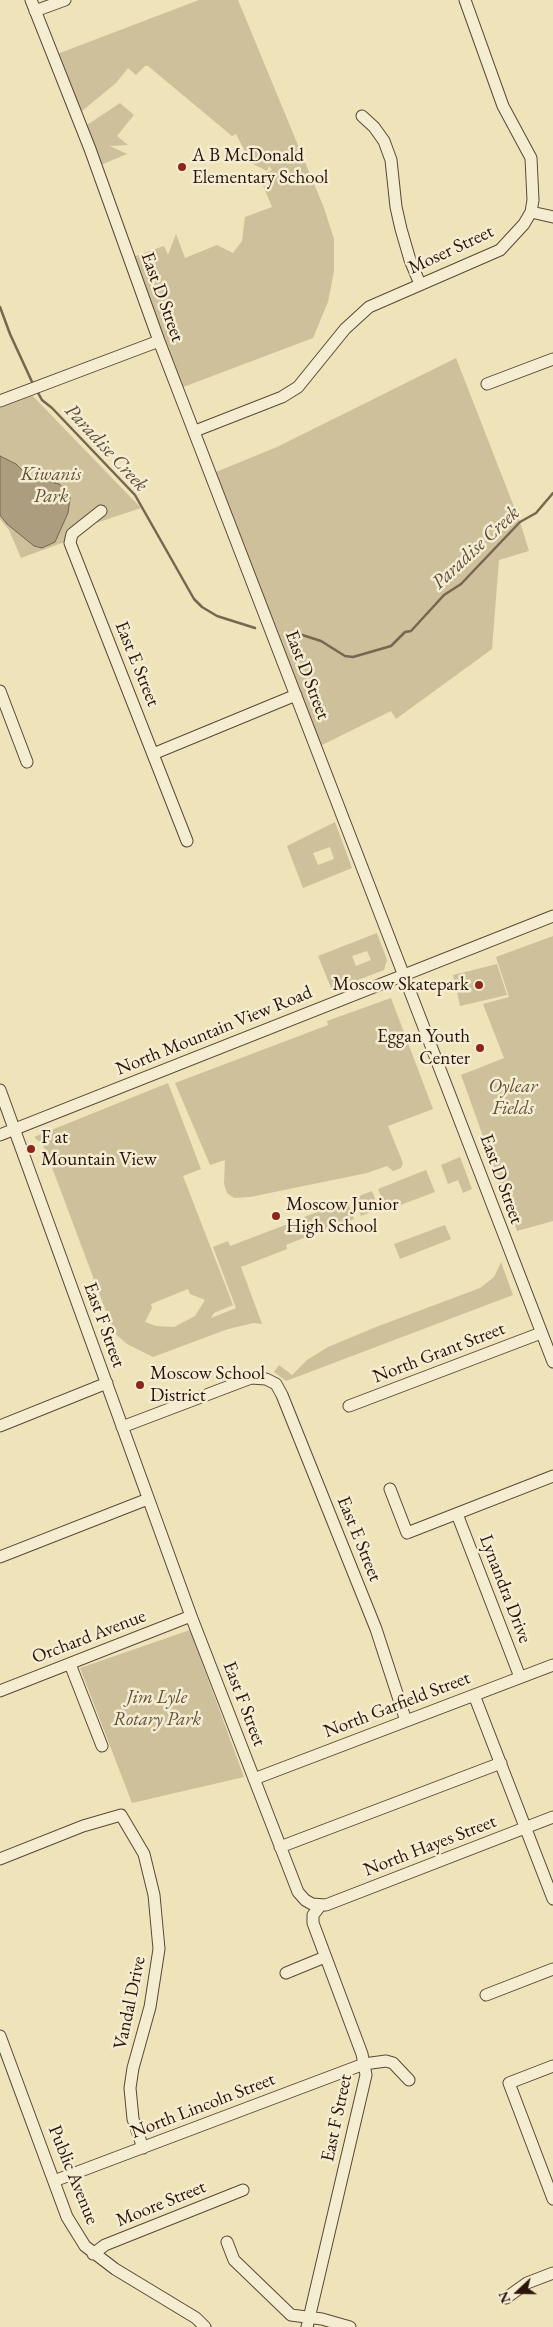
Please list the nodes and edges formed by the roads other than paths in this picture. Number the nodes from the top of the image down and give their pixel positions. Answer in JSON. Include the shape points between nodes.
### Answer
{"nodes":[{"id":1,"x":30,"y":0,"type":"edge"},
{"id":2,"x":65,"y":0,"type":"edge"},
{"id":3,"x":465,"y":0,"type":"edge"},
{"id":4,"x":35,"y":11,"type":"junction"},
{"id":5,"x":362,"y":116,"type":"dead end"},
{"id":6,"x":531,"y":212,"type":"junction"},
{"id":7,"x":553,"y":217,"type":"edge"},
{"id":8,"x":420,"y":284,"type":"junction"},
{"id":9,"x":159,"y":341,"type":"junction"},
{"id":10,"x":553,"y":359,"type":"edge"},
{"id":11,"x":487,"y":384,"type":"dead end"},
{"id":12,"x":0,"y":401,"type":"edge"},
{"id":13,"x":195,"y":431,"type":"junction"},
{"id":14,"x":101,"y":511,"type":"dead end"},
{"id":15,"x":0,"y":691,"type":"edge"},
{"id":16,"x":296,"y":694,"type":"junction"},
{"id":17,"x":153,"y":754,"type":"junction"},
{"id":18,"x":26,"y":762,"type":"dead end"},
{"id":19,"x":188,"y":841,"type":"dead end"},
{"id":20,"x":553,"y":916,"type":"edge"},
{"id":21,"x":404,"y":975,"type":"junction"},
{"id":22,"x":0,"y":1090,"type":"edge"},
{"id":23,"x":15,"y":1129,"type":"junction"},
{"id":24,"x":0,"y":1135,"type":"edge"},
{"id":25,"x":542,"y":1333,"type":"junction"},
{"id":26,"x":553,"y":1362,"type":"edge"},
{"id":27,"x":107,"y":1383,"type":"junction"},
{"id":28,"x":350,"y":1406,"type":"dead end"},
{"id":29,"x":0,"y":1426,"type":"edge"},
{"id":30,"x":122,"y":1427,"type":"junction"},
{"id":31,"x":553,"y":1476,"type":"edge"},
{"id":32,"x":390,"y":1489,"type":"dead end"},
{"id":33,"x":148,"y":1499,"type":"junction"},
{"id":34,"x":457,"y":1514,"type":"junction"},
{"id":35,"x":0,"y":1557,"type":"edge"},
{"id":36,"x":191,"y":1616,"type":"junction"},
{"id":37,"x":70,"y":1664,"type":"junction"},
{"id":38,"x":553,"y":1665,"type":"edge"},
{"id":39,"x":520,"y":1677,"type":"junction"},
{"id":40,"x":0,"y":1691,"type":"edge"},
{"id":41,"x":474,"y":1695,"type":"junction"},
{"id":42,"x":406,"y":1721,"type":"junction"},
{"id":43,"x":102,"y":1746,"type":"dead end"},
{"id":44,"x":501,"y":1763,"type":"junction"},
{"id":45,"x":254,"y":1779,"type":"junction"},
{"id":46,"x":553,"y":1817,"type":"edge"},
{"id":47,"x":526,"y":1828,"type":"junction"},
{"id":48,"x":280,"y":1847,"type":"junction"},
{"id":49,"x":0,"y":1859,"type":"edge"},
{"id":50,"x":553,"y":1899,"type":"edge"},
{"id":51,"x":320,"y":1906,"type":"junction"},
{"id":52,"x":325,"y":1957,"type":"junction"},
{"id":53,"x":553,"y":1969,"type":"edge"},
{"id":54,"x":286,"y":1973,"type":"dead end"},
{"id":55,"x":486,"y":1995,"type":"dead end"},
{"id":56,"x":0,"y":2036,"type":"edge"},
{"id":57,"x":364,"y":2064,"type":"junction"},
{"id":58,"x":553,"y":2066,"type":"edge"},
{"id":59,"x":409,"y":2080,"type":"dead end"},
{"id":60,"x":143,"y":2148,"type":"junction"},
{"id":61,"x":54,"y":2181,"type":"junction"},
{"id":62,"x":243,"y":2190,"type":"dead end"},
{"id":63,"x":553,"y":2199,"type":"edge"},
{"id":64,"x":227,"y":2242,"type":"dead end"},
{"id":65,"x":93,"y":2254,"type":"junction"},
{"id":66,"x":553,"y":2273,"type":"edge"},
{"id":67,"x":506,"y":2298,"type":"dead end"},
{"id":68,"x":308,"y":2323,"type":"edge"},
{"id":69,"x":205,"y":2327,"type":"edge"},
{"id":70,"x":350,"y":2327,"type":"edge"}],
"edges":[{"from":1,"to":4,"type":"street","name":"East D Street"},
{"from":2,"to":4,"type":"street"},
{"from":3,"to":6,"type":"street","name":"Moser Street","via":[[503,106],[531,158]]},
{"from":4,"to":9,"type":"street","name":"East D Street","via":[[90,149]]},
{"from":5,"to":8,"type":"street","via":[[384,141],[392,160],[401,230]]},
{"from":6,"to":7,"type":"street"},
{"from":6,"to":8,"type":"street","name":"Moser Street","via":[[518,233],[500,250]]},
{"from":8,"to":13,"type":"street","name":"Moser Street","via":[[369,307],[357,316],[298,387],[282,397]]},
{"from":9,"to":12,"type":"street"},
{"from":9,"to":13,"type":"street","name":"East D Street"},
{"from":10,"to":11,"type":"street"},
{"from":13,"to":16,"type":"street","name":"East D Street"},
{"from":14,"to":17,"type":"street","name":"East E Street","via":[[72,534],[70,543]]},
{"from":15,"to":18,"type":"street"},
{"from":16,"to":17,"type":"street"},
{"from":16,"to":21,"type":"street","name":"East D Street"},
{"from":17,"to":19,"type":"street","name":"East E Street"},
{"from":20,"to":21,"type":"street","name":"North Mountain View Road"},
{"from":21,"to":23,"type":"street","name":"North Mountain View Road"},
{"from":21,"to":25,"type":"street","name":"East D Street"},
{"from":22,"to":23,"type":"street","name":"East F Street"},
{"from":23,"to":24,"type":"street","name":"North Mountain View Road"},
{"from":23,"to":27,"type":"street","name":"East F Street"},
{"from":25,"to":26,"type":"street","name":"East D Street"},
{"from":25,"to":28,"type":"street","name":"North Grant Street"},
{"from":27,"to":29,"type":"street"},
{"from":27,"to":30,"type":"street","name":"East F Street"},
{"from":30,"to":33,"type":"street","name":"East F Street"},
{"from":30,"to":42,"type":"street","name":"East E Street","via":[[251,1378],[266,1379],[276,1384],[376,1629]]},
{"from":31,"to":34,"type":"street"},
{"from":32,"to":34,"type":"street","via":[[407,1534]]},
{"from":33,"to":35,"type":"street"},
{"from":33,"to":36,"type":"street","name":"East F Street"},
{"from":34,"to":39,"type":"street","name":"Lynandra Drive"},
{"from":36,"to":37,"type":"street","name":"Orchard Avenue"},
{"from":36,"to":45,"type":"street","name":"East F Street"},
{"from":37,"to":40,"type":"street","name":"Orchard Avenue"},
{"from":37,"to":43,"type":"street"},
{"from":38,"to":39,"type":"street","name":"North Garfield Street"},
{"from":39,"to":41,"type":"street","name":"North Garfield Street"},
{"from":41,"to":42,"type":"street","name":"North Garfield Street"},
{"from":41,"to":44,"type":"street"},
{"from":42,"to":45,"type":"street","name":"North Garfield Street"},
{"from":44,"to":47,"type":"street"},
{"from":44,"to":48,"type":"street"},
{"from":45,"to":48,"type":"street","name":"East F Street"},
{"from":46,"to":47,"type":"street","name":"North Hayes Street"},
{"from":47,"to":50,"type":"street"},
{"from":47,"to":51,"type":"street","name":"North Hayes Street"},
{"from":48,"to":51,"type":"street","name":"East F Street","via":[[298,1892],[305,1900]]},
{"from":49,"to":60,"type":"street","name":"Vandal Drive","via":[[121,1815],[144,1854],[154,1895],[159,1949],[150,2007],[130,2088],[133,2119]]},
{"from":51,"to":52,"type":"street","name":"East F Street","via":[[313,1915],[313,1924]]},
{"from":52,"to":54,"type":"street"},
{"from":52,"to":57,"type":"street","name":"East F Street"},
{"from":53,"to":55,"type":"street"},
{"from":56,"to":61,"type":"street","name":"Public Avenue"},
{"from":57,"to":59,"type":"street","name":"North Lincoln Street","via":[[393,2063]]},
{"from":57,"to":60,"type":"street","name":"North Lincoln Street"},
{"from":57,"to":68,"type":"street","name":"East F Street","via":[[366,2074]]},
{"from":58,"to":63,"type":"street","via":[[509,2083]]},
{"from":60,"to":61,"type":"street","name":"North Lincoln Street"},
{"from":61,"to":65,"type":"street","name":"Public Avenue","via":[[72,2226]]},
{"from":62,"to":65,"type":"street","name":"Moore Street","via":[[105,2246]]},
{"from":64,"to":68,"type":"street","via":[[234,2260],[291,2315]]},
{"from":65,"to":69,"type":"street","name":"Public Avenue","via":[[196,2318]]},
{"from":66,"to":67,"type":"street"},
{"from":68,"to":70,"type":"street","via":[[322,2319]]}]}
